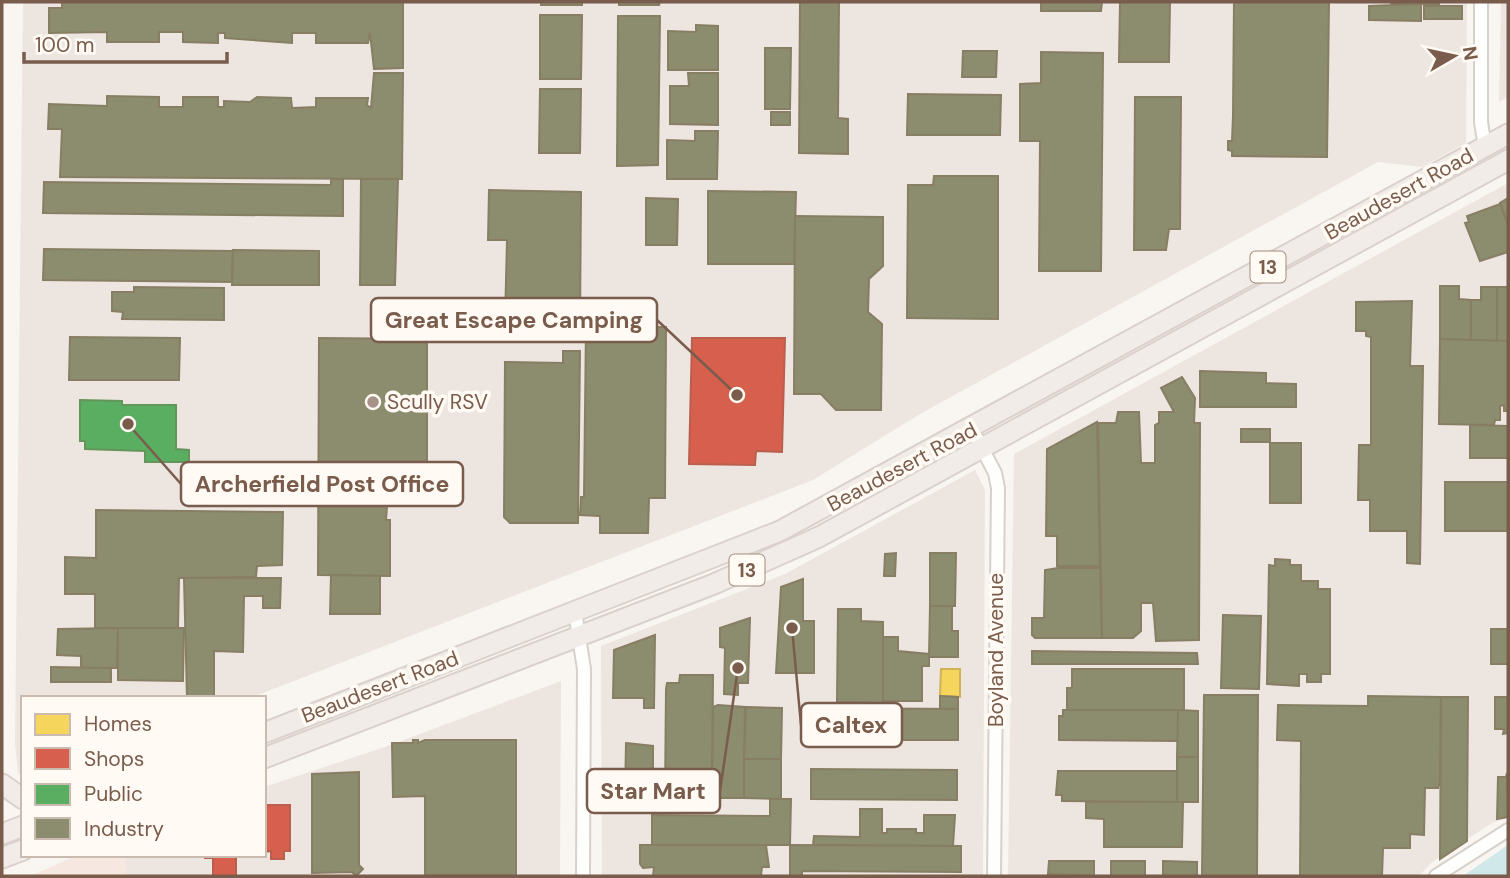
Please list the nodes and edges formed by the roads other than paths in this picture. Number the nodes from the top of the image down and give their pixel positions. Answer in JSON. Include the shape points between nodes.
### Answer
{"nodes":[{"id":1,"x":1481,"y":2,"type":"edge"},
{"id":2,"x":1508,"y":134,"type":"edge"},
{"id":3,"x":1485,"y":147,"type":"junction"},
{"id":4,"x":1508,"y":160,"type":"edge"},
{"id":5,"x":972,"y":429,"type":"junction"},
{"id":6,"x":982,"y":449,"type":"junction"},
{"id":7,"x":575,"y":612,"type":"junction"},
{"id":8,"x":580,"y":635,"type":"junction"},
{"id":9,"x":266,"y":732,"type":"edge"},
{"id":10,"x":266,"y":757,"type":"edge"},
{"id":11,"x":2,"y":784,"type":"edge"},
{"id":12,"x":21,"y":798,"type":"edge"},
{"id":13,"x":21,"y":827,"type":"edge"},
{"id":14,"x":1508,"y":830,"type":"edge"},
{"id":15,"x":2,"y":834,"type":"edge"},
{"id":16,"x":21,"y":851,"type":"edge"},
{"id":17,"x":2,"y":858,"type":"edge"},
{"id":18,"x":583,"y":876,"type":"edge"},
{"id":19,"x":994,"y":876,"type":"edge"},
{"id":20,"x":1436,"y":876,"type":"edge"}],
"edges":[{"from":1,"to":3,"type":"street"},
{"from":2,"to":3,"type":"highway","name":"Beaudesert Road","number":"13"},
{"from":3,"to":5,"type":"highway","name":"Beaudesert Road","number":"13"},
{"from":4,"to":6,"type":"highway","name":"Beaudesert Road","number":"13"},
{"from":5,"to":6,"type":"street","name":"Boyland Avenue"},
{"from":5,"to":7,"type":"highway","name":"Beaudesert Road","number":"13","via":[[769,537]]},
{"from":6,"to":8,"type":"highway","name":"Beaudesert Road","number":"13","via":[[791,550]]},
{"from":6,"to":19,"type":"street","name":"Boyland Avenue","via":[[998,488]]},
{"from":7,"to":8,"type":"street"},
{"from":7,"to":9,"type":"highway","name":"Beaudesert Road","number":"13"},
{"from":8,"to":10,"type":"highway","name":"Beaudesert Road","number":"13"},
{"from":8,"to":18,"type":"street","via":[[585,681]]},
{"from":11,"to":12,"type":"highway"},
{"from":13,"to":15,"type":"highway"},
{"from":14,"to":20,"type":"street"},
{"from":16,"to":17,"type":"highway"}]}
